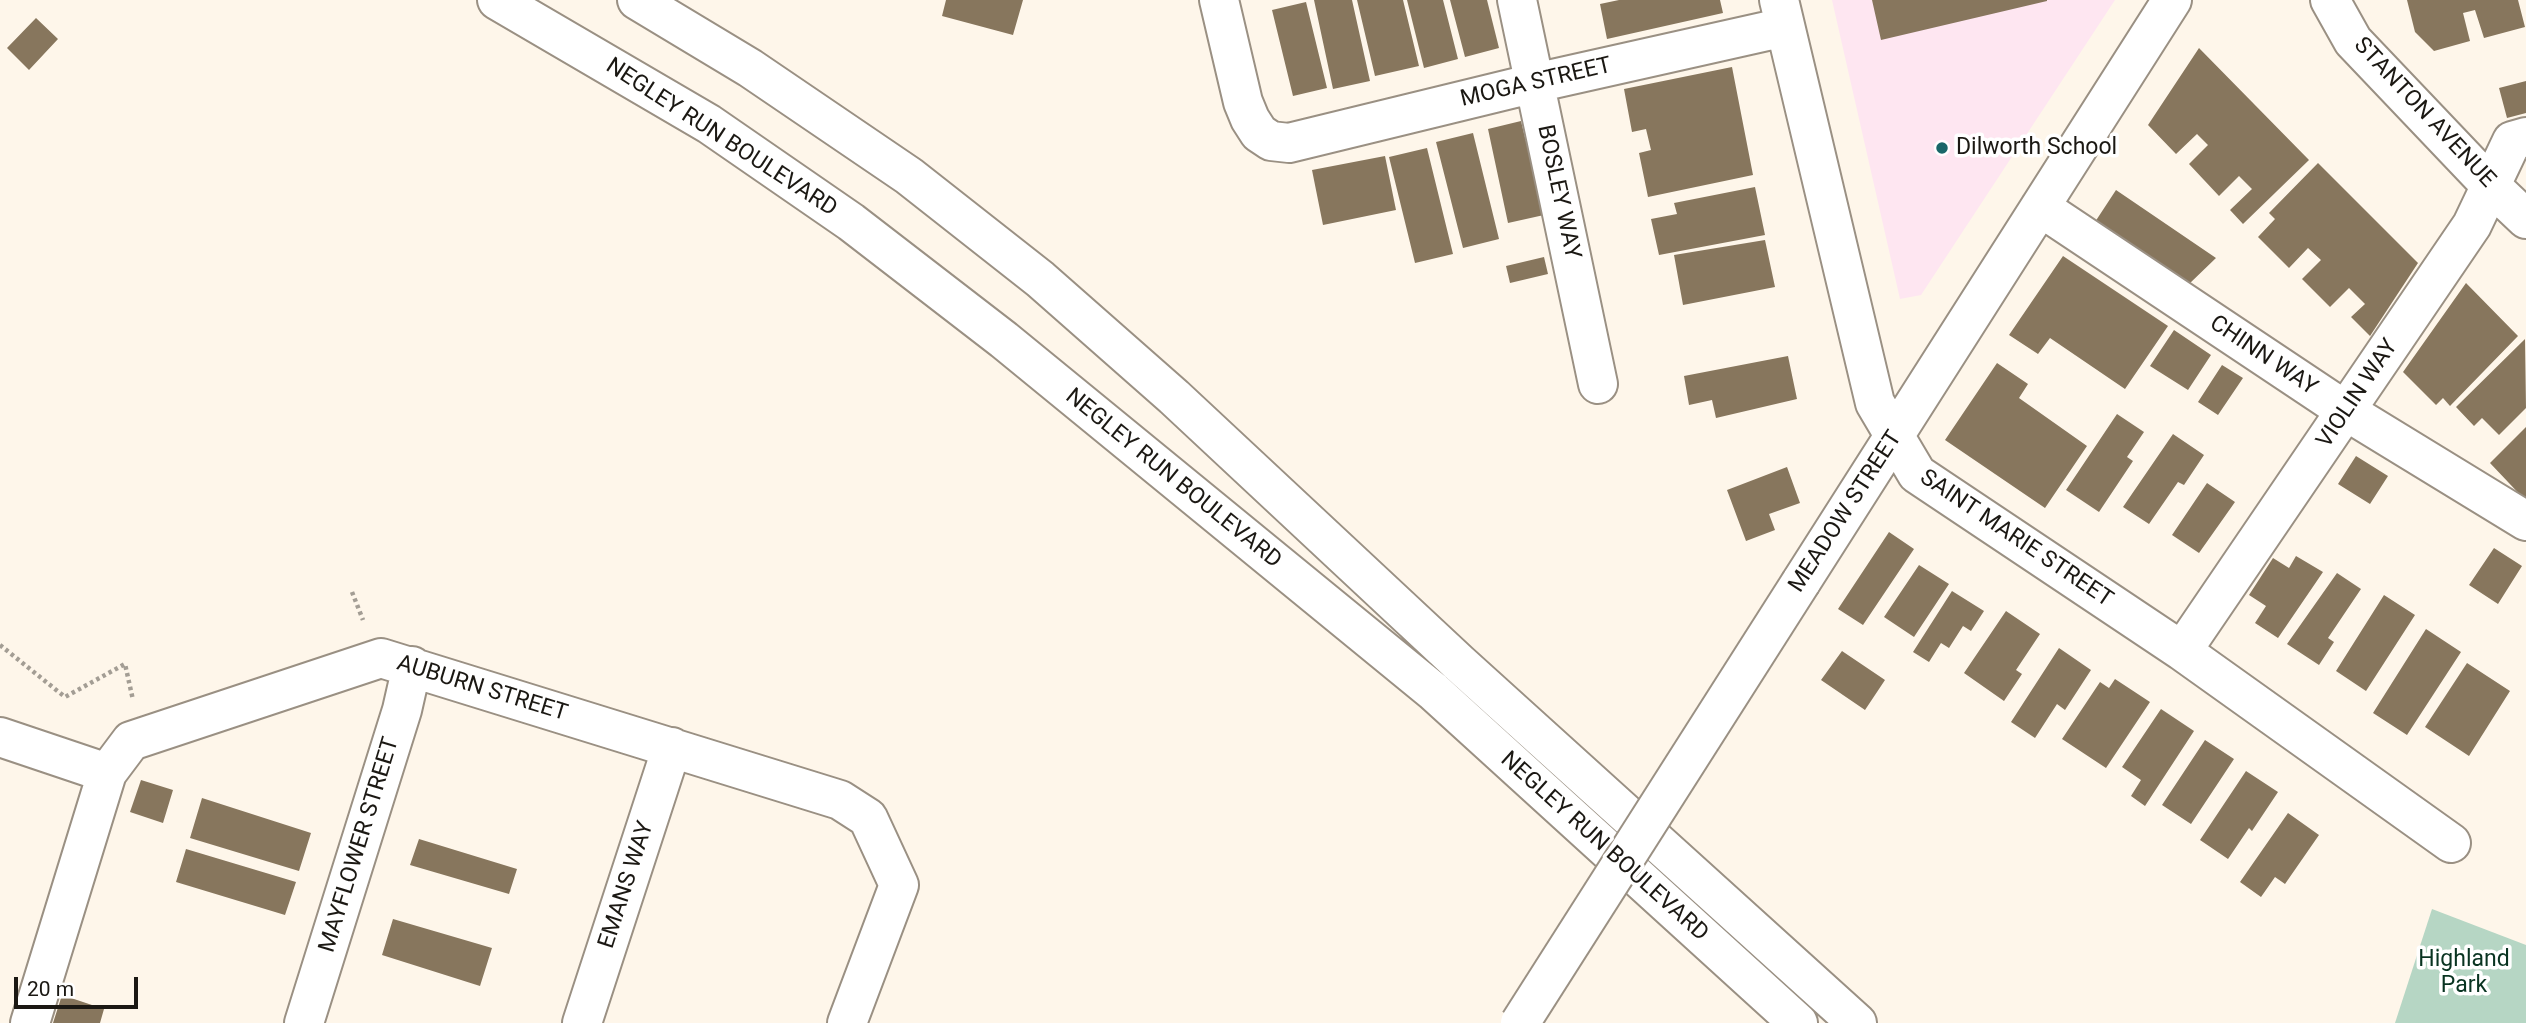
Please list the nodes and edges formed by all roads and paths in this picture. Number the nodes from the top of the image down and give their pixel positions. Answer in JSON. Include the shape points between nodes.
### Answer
{"nodes":[{"id":1,"x":497,"y":0,"type":"edge"},
{"id":2,"x":637,"y":0,"type":"edge"},
{"id":3,"x":1219,"y":0,"type":"edge"},
{"id":4,"x":1517,"y":0,"type":"edge"},
{"id":5,"x":2172,"y":0,"type":"edge"},
{"id":6,"x":2330,"y":0,"type":"edge"},
{"id":7,"x":1782,"y":13,"type":"edge"},
{"id":8,"x":1535,"y":83,"type":"junction"},
{"id":9,"x":2526,"y":137,"type":"edge"},
{"id":10,"x":2491,"y":186,"type":"junction"},
{"id":11,"x":2040,"y":207,"type":"junction"},
{"id":12,"x":2526,"y":219,"type":"edge"},
{"id":13,"x":1598,"y":384,"type":"dead end"},
{"id":14,"x":2346,"y":411,"type":"junction"},
{"id":15,"x":1895,"y":436,"type":"junction"},
{"id":16,"x":2526,"y":521,"type":"edge"},
{"id":17,"x":352,"y":592,"type":"dead end"},
{"id":18,"x":366,"y":628,"type":"dead end"},
{"id":19,"x":0,"y":645,"type":"edge"},
{"id":20,"x":2182,"y":652,"type":"junction"},
{"id":21,"x":412,"y":666,"type":"junction"},
{"id":22,"x":134,"y":706,"type":"dead end"},
{"id":23,"x":0,"y":737,"type":"edge"},
{"id":24,"x":671,"y":747,"type":"junction"},
{"id":25,"x":107,"y":773,"type":"junction"},
{"id":26,"x":2451,"y":842,"type":"dead end"},
{"id":27,"x":30,"y":1023,"type":"edge"},
{"id":28,"x":304,"y":1023,"type":"edge"},
{"id":29,"x":582,"y":1023,"type":"edge"},
{"id":30,"x":847,"y":1023,"type":"edge"},
{"id":31,"x":1520,"y":1023,"type":"edge"},
{"id":32,"x":1798,"y":1023,"type":"edge"},
{"id":33,"x":1857,"y":1023,"type":"edge"}],
"edges":[{"from":1,"to":32,"type":"street","name":"NEGLEY RUN BOULEVARD","via":[[709,124],[851,222],[1004,340],[1433,691]]},
{"from":2,"to":33,"type":"street","name":"NEGLEY RUN BOULEVARD","via":[[750,68],[909,176],[1040,279]]},
{"from":3,"to":8,"type":"street","name":"MOGA STREET","via":[[1243,102],[1259,133],[1271,141],[1289,143]]},
{"from":4,"to":8,"type":"street","name":"BOSLEY WAY"},
{"from":5,"to":11,"type":"street","name":"MEADOW STREET"},
{"from":6,"to":10,"type":"street","name":"STANTON AVENUE","via":[[2353,41]]},
{"from":7,"to":8,"type":"street","name":"MOGA STREET"},
{"from":7,"to":15,"type":"street","name":"SAINT MARIE STREET","via":[[1875,402]]},
{"from":8,"to":13,"type":"street","name":"BOSLEY WAY"},
{"from":9,"to":10,"type":"street","name":"VIOLIN WAY","via":[[2512,141]]},
{"from":10,"to":12,"type":"street","name":"STANTON AVENUE"},
{"from":10,"to":14,"type":"street","name":"VIOLIN WAY","via":[[2472,225]]},
{"from":11,"to":14,"type":"street","name":"CHINN WAY"},
{"from":11,"to":15,"type":"street","name":"MEADOW STREET"},
{"from":14,"to":16,"type":"street","name":"CHINN WAY"},
{"from":14,"to":20,"type":"street","name":"VIOLIN WAY"},
{"from":15,"to":20,"type":"street","name":"SAINT MARIE STREET","via":[[1917,474]]},
{"from":15,"to":31,"type":"street","name":"MEADOW STREET","bridge":true},
{"from":17,"to":18,"type":"path"},
{"from":19,"to":22,"type":"path","via":[[65,697],[125,664]]},
{"from":20,"to":26,"type":"street","name":"SAINT MARIE STREET"},
{"from":21,"to":24,"type":"street","name":"AUBURN STREET"},
{"from":21,"to":25,"type":"street","name":"AUBURN STREET","via":[[381,658],[131,741]]},
{"from":21,"to":28,"type":"street","name":"MAYFLOWER STREET"},
{"from":23,"to":25,"type":"street"},
{"from":24,"to":29,"type":"street","name":"EMANS WAY"},
{"from":24,"to":30,"type":"street","name":"AUBURN STREET","via":[[840,800],[868,818],[899,885]]},
{"from":25,"to":27,"type":"street","name":"AUBURN STREET"}]}
